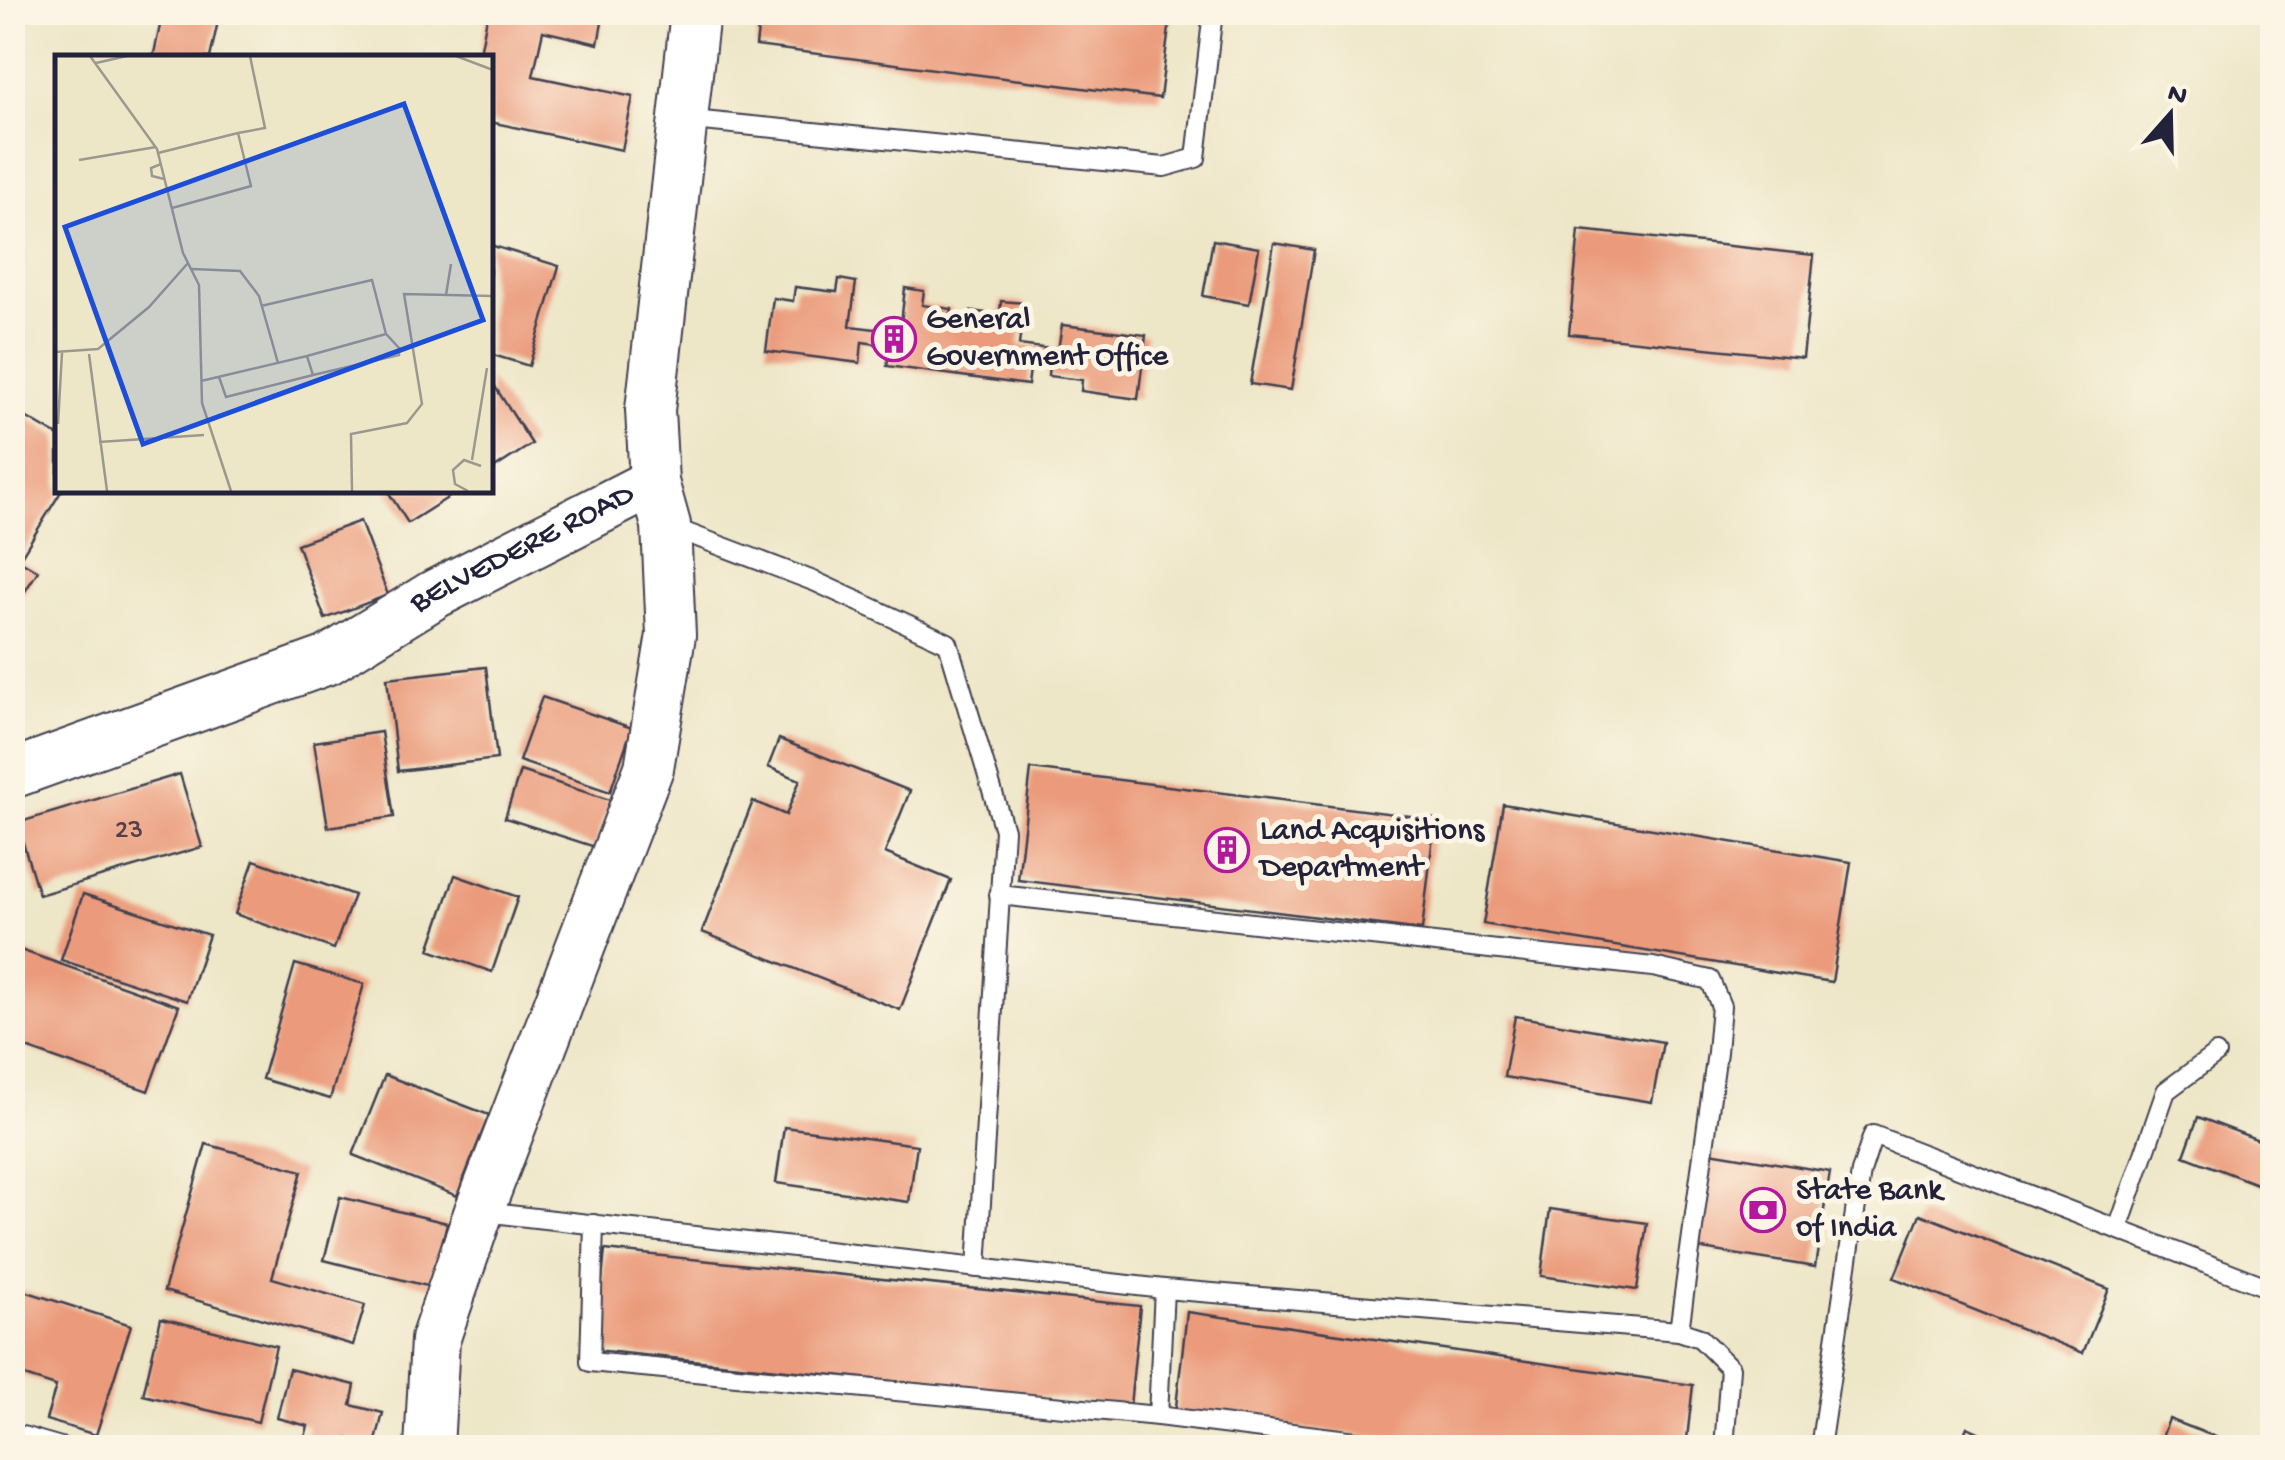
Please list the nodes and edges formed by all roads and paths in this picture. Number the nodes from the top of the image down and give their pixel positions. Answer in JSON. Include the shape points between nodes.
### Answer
{"nodes":[{"id":1,"x":695,"y":12,"type":"edge"},
{"id":2,"x":1213,"y":12,"type":"edge"},
{"id":3,"x":683,"y":119,"type":"junction"},
{"id":4,"x":660,"y":504,"type":"junction"},
{"id":5,"x":12,"y":774,"type":"edge"},
{"id":6,"x":1000,"y":896,"type":"junction"},
{"id":7,"x":2216,"y":1054,"type":"dead end"},
{"id":8,"x":479,"y":1212,"type":"junction"},
{"id":9,"x":594,"y":1224,"type":"junction"},
{"id":10,"x":2118,"y":1229,"type":"junction"},
{"id":11,"x":977,"y":1268,"type":"junction"},
{"id":12,"x":1164,"y":1289,"type":"junction"},
{"id":13,"x":2272,"y":1289,"type":"edge"},
{"id":14,"x":1679,"y":1331,"type":"junction"},
{"id":15,"x":1158,"y":1416,"type":"junction"},
{"id":16,"x":12,"y":1432,"type":"edge"},
{"id":17,"x":64,"y":1448,"type":"edge"},
{"id":18,"x":429,"y":1448,"type":"edge"},
{"id":19,"x":1412,"y":1448,"type":"edge"},
{"id":20,"x":1724,"y":1448,"type":"edge"},
{"id":21,"x":1820,"y":1448,"type":"edge"}],
"edges":[{"from":1,"to":3,"type":"main road","name":"BELVEDERE ROAD"},
{"from":2,"to":3,"type":"lane","via":[[1196,158],[1164,168]]},
{"from":3,"to":4,"type":"main road","name":"BELVEDERE ROAD","via":[[650,410]]},
{"from":4,"to":5,"type":"main road","name":"BELVEDERE ROAD","via":[[435,594],[328,660]]},
{"from":4,"to":6,"type":"lane","via":[[948,642],[1004,830]]},
{"from":4,"to":8,"type":"main road","via":[[672,634],[649,768]]},
{"from":6,"to":11,"type":"lane"},
{"from":6,"to":14,"type":"lane","via":[[1653,967],[1710,980],[1720,1021]]},
{"from":7,"to":10,"type":"lane","via":[[2166,1091]]},
{"from":8,"to":9,"type":"lane"},
{"from":8,"to":18,"type":"main road","via":[[435,1340]]},
{"from":9,"to":11,"type":"lane"},
{"from":9,"to":15,"type":"lane","via":[[590,1362]]},
{"from":10,"to":13,"type":"lane"},
{"from":10,"to":21,"type":"lane","via":[[1873,1135],[1861,1172]]},
{"from":11,"to":12,"type":"lane"},
{"from":12,"to":14,"type":"lane"},
{"from":12,"to":15,"type":"lane"},
{"from":14,"to":20,"type":"lane","via":[[1700,1338],[1730,1368]]},
{"from":15,"to":19,"type":"lane"},
{"from":16,"to":17,"type":"lane"}]}
